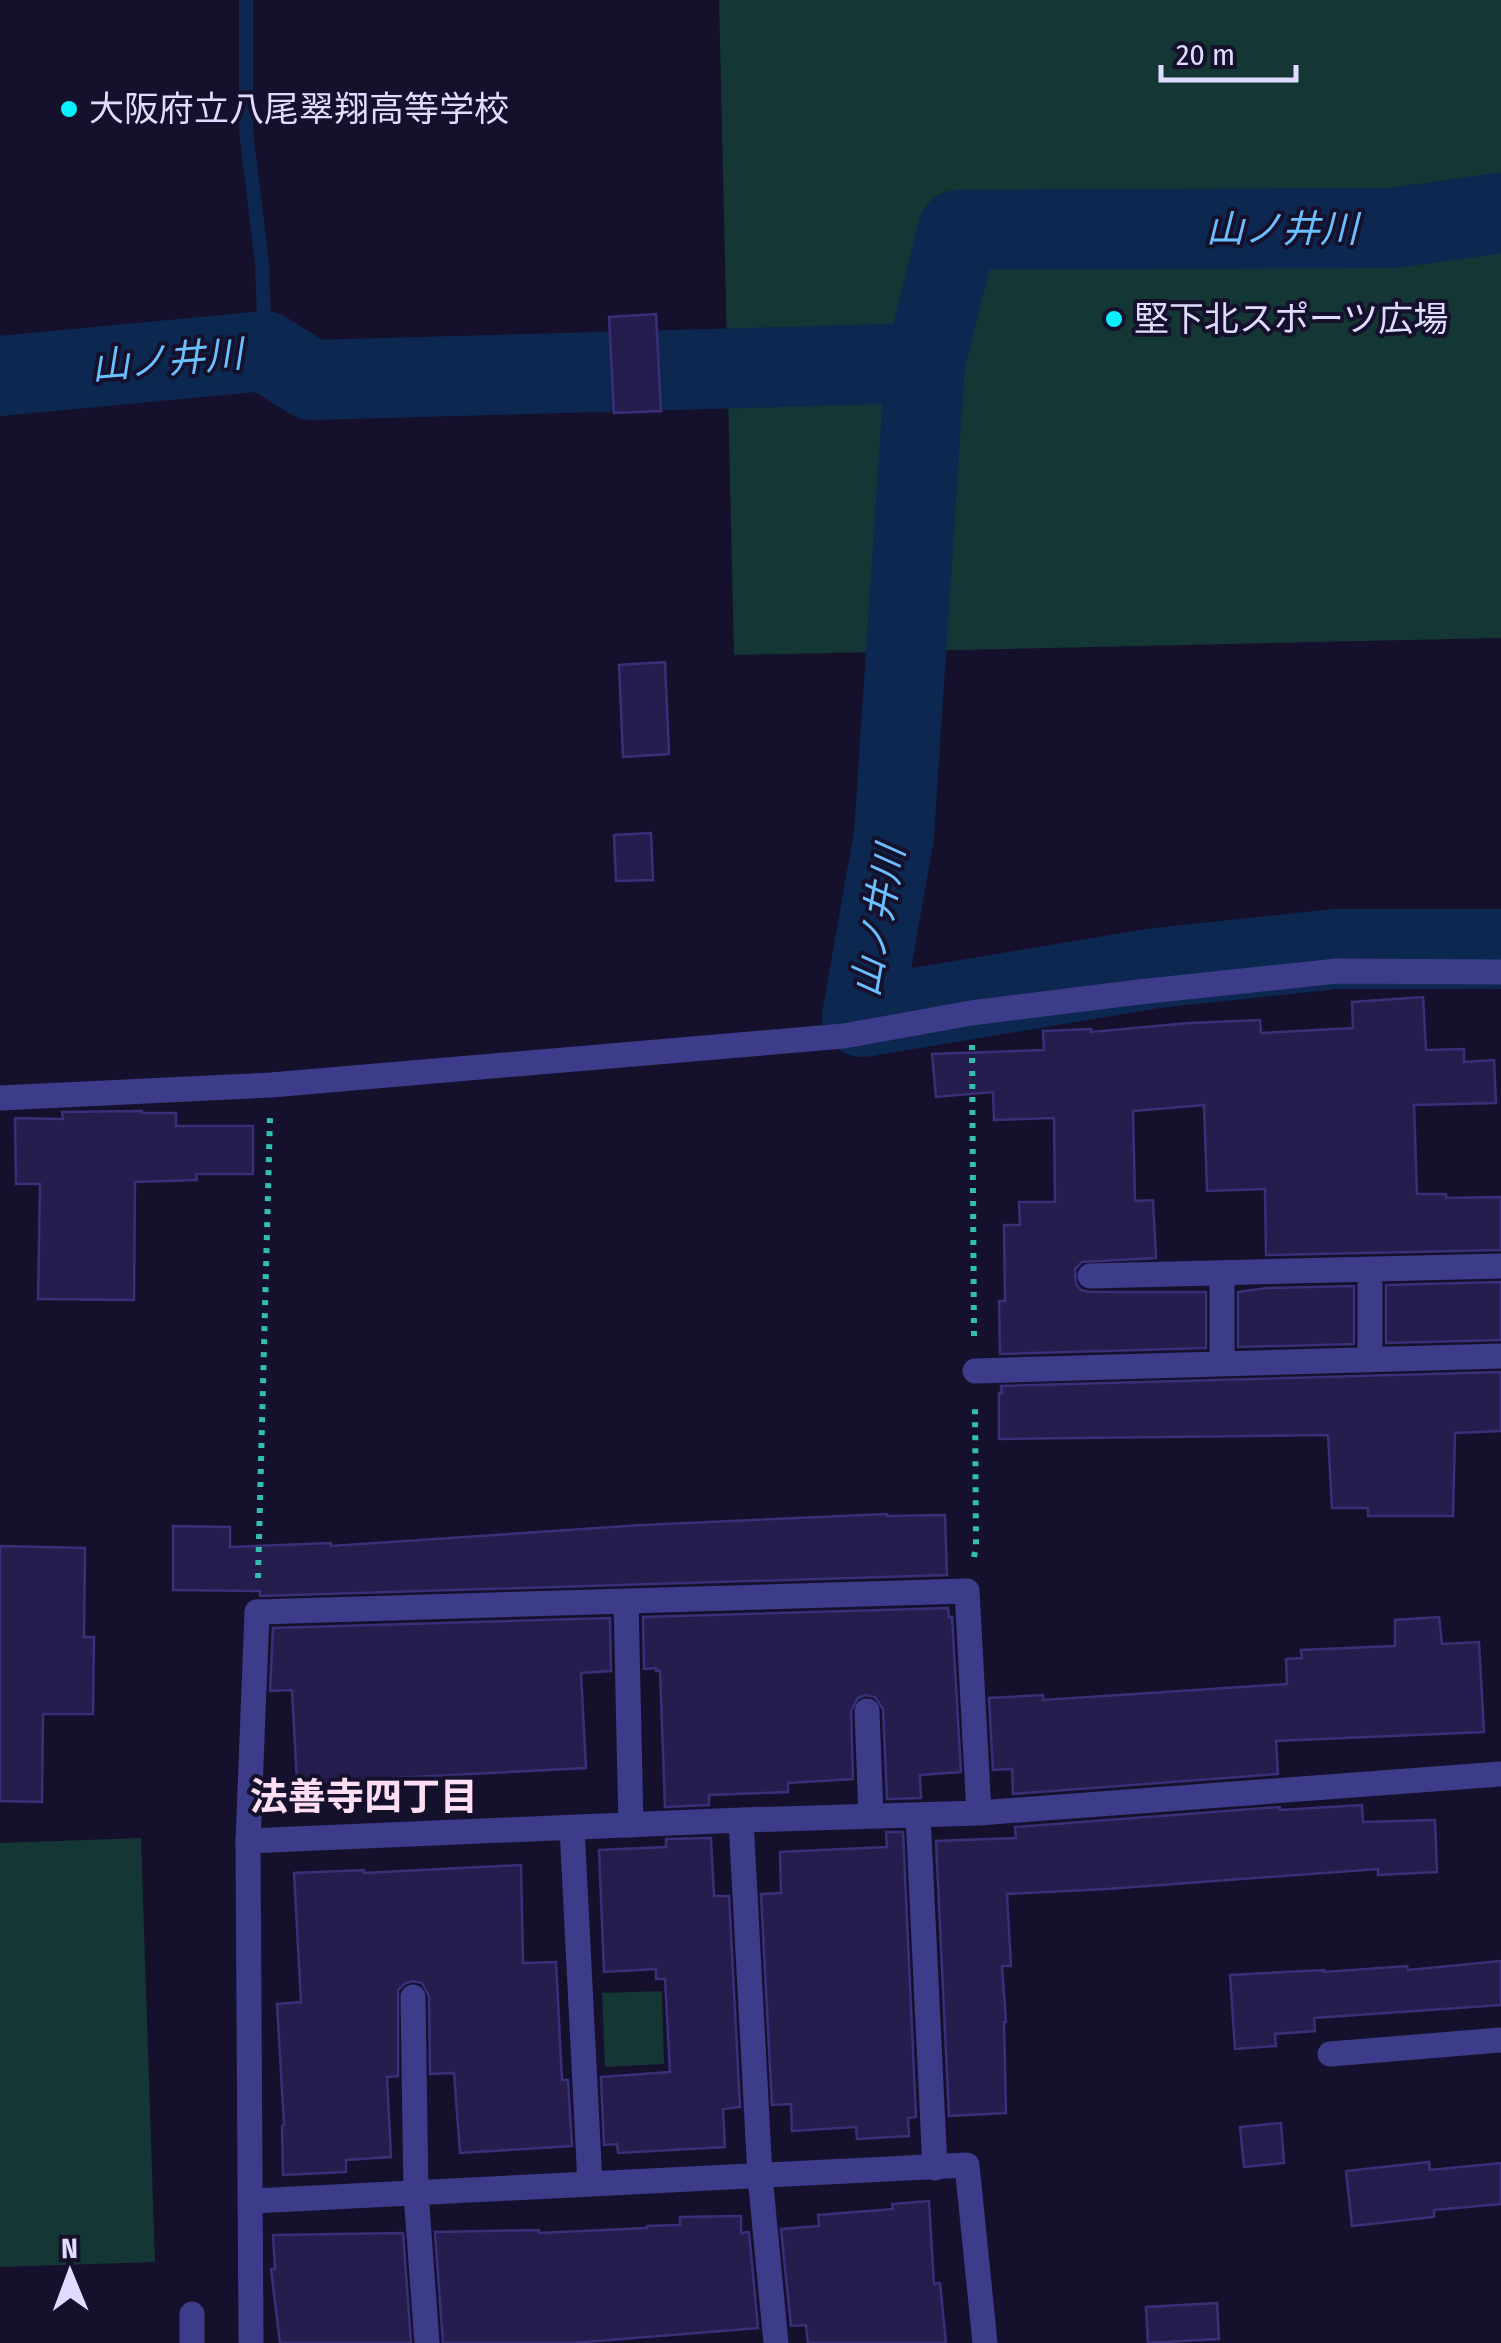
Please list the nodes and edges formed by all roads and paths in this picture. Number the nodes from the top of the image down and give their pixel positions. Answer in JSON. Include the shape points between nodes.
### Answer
{"nodes":[{"id":1,"x":1501,"y":972,"type":"edge"},
{"id":2,"x":972,"y":1014,"type":"junction"},
{"id":3,"x":271,"y":1085,"type":"junction"},
{"id":4,"x":0,"y":1098,"type":"edge"},
{"id":5,"x":1501,"y":1266,"type":"edge"},
{"id":6,"x":1370,"y":1269,"type":"junction"},
{"id":7,"x":1222,"y":1274,"type":"junction"},
{"id":8,"x":1090,"y":1276,"type":"dead end"},
{"id":9,"x":1501,"y":1356,"type":"edge"},
{"id":10,"x":1370,"y":1360,"type":"junction"},
{"id":11,"x":1222,"y":1364,"type":"junction"},
{"id":12,"x":974,"y":1370,"type":"junction"},
{"id":13,"x":967,"y":1591,"type":"junction"},
{"id":14,"x":626,"y":1600,"type":"junction"},
{"id":15,"x":258,"y":1612,"type":"junction"},
{"id":16,"x":866,"y":1711,"type":"dead end"},
{"id":17,"x":1501,"y":1774,"type":"edge"},
{"id":18,"x":978,"y":1813,"type":"junction"},
{"id":19,"x":918,"y":1815,"type":"junction"},
{"id":20,"x":872,"y":1816,"type":"junction"},
{"id":21,"x":741,"y":1820,"type":"junction"},
{"id":22,"x":632,"y":1825,"type":"junction"},
{"id":23,"x":572,"y":1827,"type":"junction"},
{"id":24,"x":248,"y":1841,"type":"junction"},
{"id":25,"x":413,"y":1997,"type":"dead end"},
{"id":26,"x":1501,"y":2040,"type":"edge"},
{"id":27,"x":1330,"y":2054,"type":"dead end"},
{"id":28,"x":935,"y":2168,"type":"junction"},
{"id":29,"x":760,"y":2176,"type":"junction"},
{"id":30,"x":590,"y":2184,"type":"junction"},
{"id":31,"x":416,"y":2193,"type":"junction"},
{"id":32,"x":252,"y":2201,"type":"junction"},
{"id":33,"x":192,"y":2314,"type":"dead end"},
{"id":34,"x":192,"y":2343,"type":"edge"},
{"id":35,"x":251,"y":2343,"type":"edge"},
{"id":36,"x":427,"y":2343,"type":"edge"},
{"id":37,"x":776,"y":2343,"type":"edge"},
{"id":38,"x":985,"y":2343,"type":"edge"}],
"edges":[{"from":1,"to":2,"type":"street","via":[[1337,971]]},
{"from":2,"to":3,"type":"street","via":[[844,1036]]},
{"from":2,"to":12,"type":"path"},
{"from":3,"to":4,"type":"street"},
{"from":3,"to":15,"type":"path"},
{"from":5,"to":6,"type":"street"},
{"from":6,"to":7,"type":"street"},
{"from":6,"to":10,"type":"street"},
{"from":7,"to":8,"type":"street"},
{"from":7,"to":11,"type":"street"},
{"from":9,"to":10,"type":"street"},
{"from":10,"to":11,"type":"street"},
{"from":11,"to":12,"type":"street"},
{"from":12,"to":13,"type":"path","via":[[976,1546]]},
{"from":13,"to":14,"type":"street"},
{"from":13,"to":18,"type":"street"},
{"from":14,"to":15,"type":"street"},
{"from":14,"to":22,"type":"street"},
{"from":15,"to":24,"type":"street"},
{"from":16,"to":20,"type":"street"},
{"from":17,"to":18,"type":"street"},
{"from":18,"to":19,"type":"street"},
{"from":19,"to":20,"type":"street"},
{"from":19,"to":28,"type":"street"},
{"from":20,"to":21,"type":"street"},
{"from":21,"to":22,"type":"street"},
{"from":21,"to":29,"type":"street"},
{"from":22,"to":23,"type":"street"},
{"from":23,"to":24,"type":"street"},
{"from":23,"to":30,"type":"street"},
{"from":24,"to":32,"type":"street"},
{"from":25,"to":31,"type":"street"},
{"from":26,"to":27,"type":"street"},
{"from":28,"to":29,"type":"street"},
{"from":28,"to":38,"type":"street","via":[[967,2165]]},
{"from":29,"to":30,"type":"street"},
{"from":29,"to":37,"type":"street"},
{"from":30,"to":31,"type":"street"},
{"from":31,"to":32,"type":"street"},
{"from":31,"to":36,"type":"street"},
{"from":32,"to":35,"type":"street"},
{"from":33,"to":34,"type":"street"}]}
